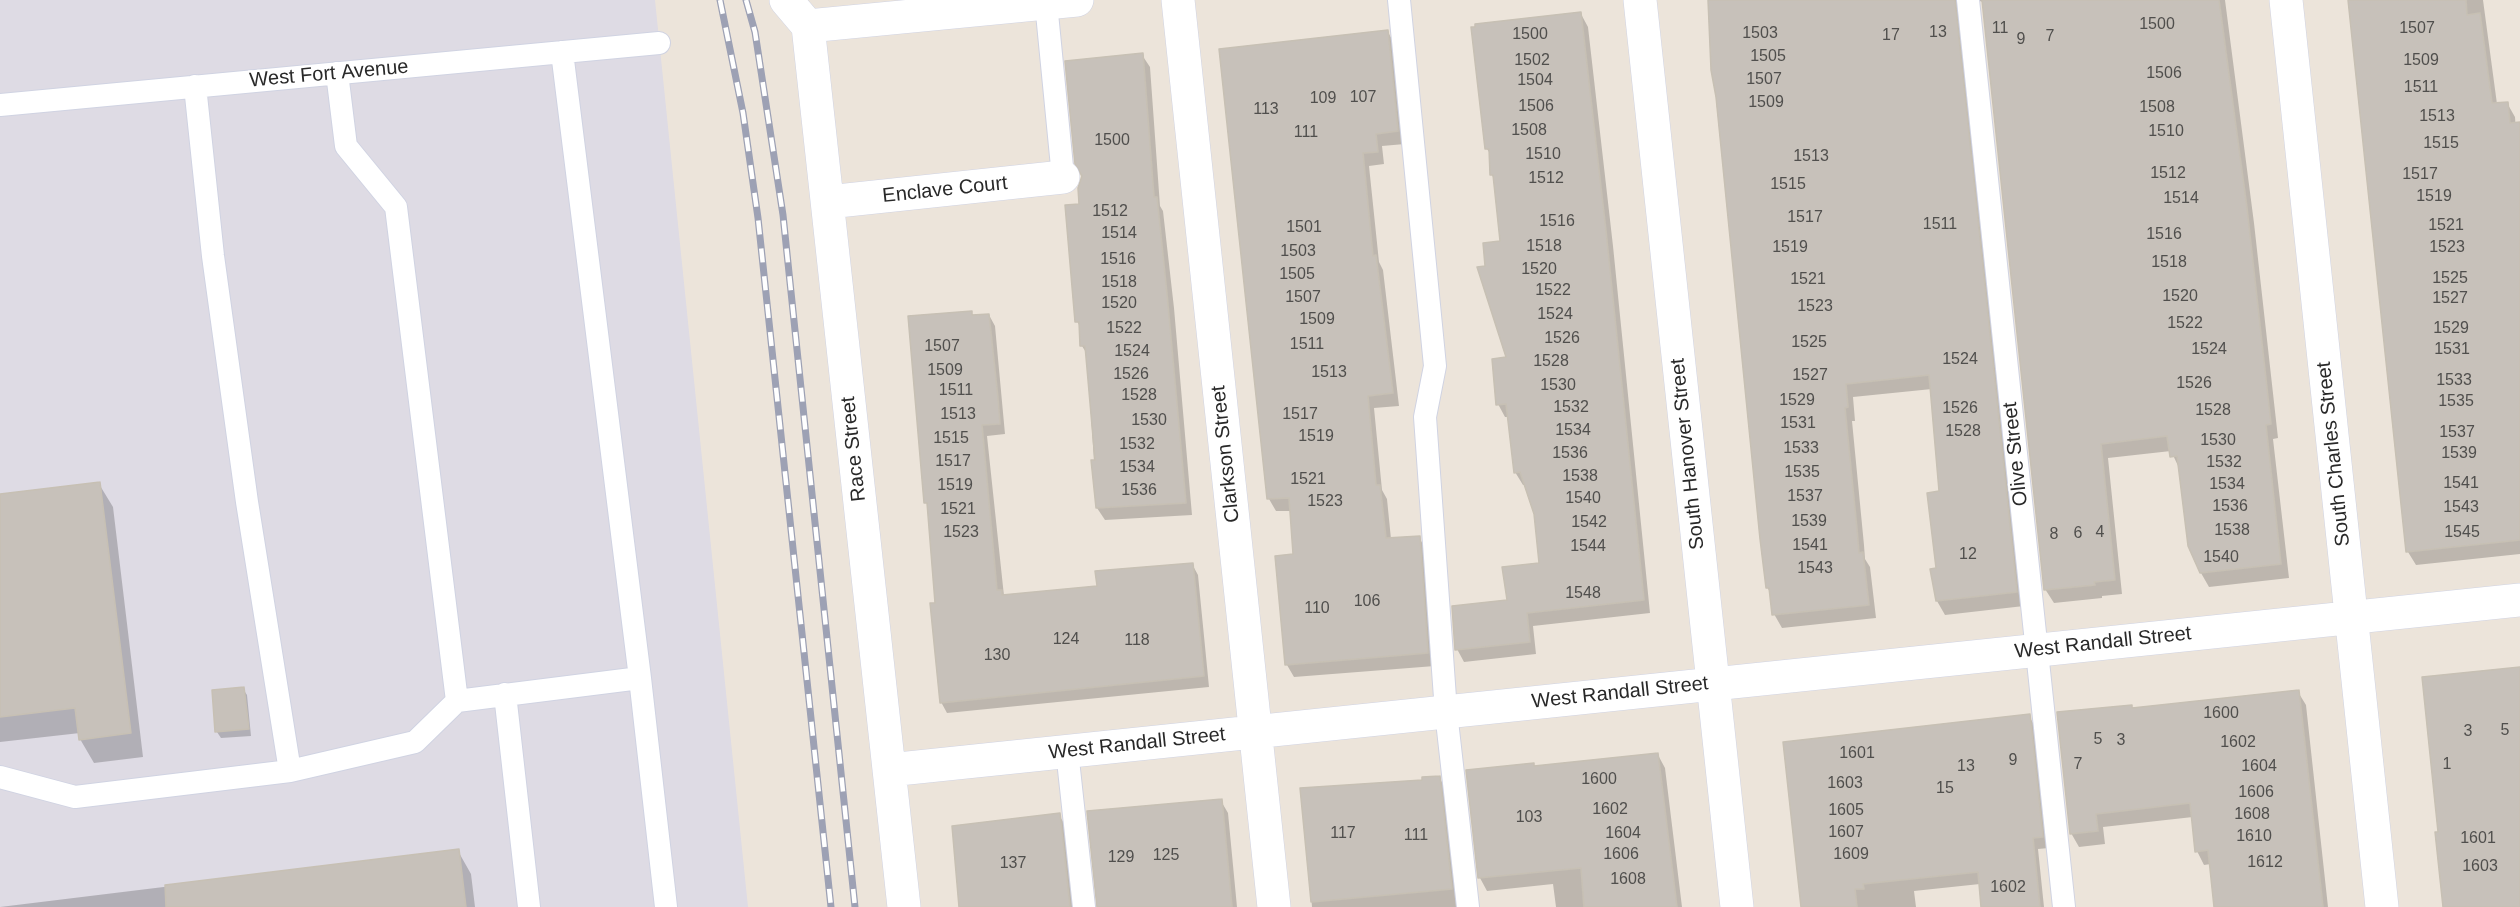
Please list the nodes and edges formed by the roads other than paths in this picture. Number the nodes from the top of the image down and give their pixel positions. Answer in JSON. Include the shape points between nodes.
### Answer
{"nodes":[{"id":1,"x":786,"y":0,"type":"edge"},
{"id":2,"x":1178,"y":0,"type":"edge"},
{"id":3,"x":1399,"y":0,"type":"edge"},
{"id":4,"x":1640,"y":0,"type":"edge"},
{"id":5,"x":1968,"y":0,"type":"edge"},
{"id":6,"x":2286,"y":0,"type":"edge"},
{"id":7,"x":1062,"y":1,"type":"edge"},
{"id":8,"x":808,"y":26,"type":"junction"},
{"id":9,"x":659,"y":43,"type":"dead end"},
{"id":10,"x":562,"y":52,"type":"junction"},
{"id":11,"x":337,"y":73,"type":"junction"},
{"id":12,"x":195,"y":86,"type":"junction"},
{"id":13,"x":0,"y":105,"type":"edge"},
{"id":14,"x":1063,"y":177,"type":"joint"},
{"id":15,"x":828,"y":202,"type":"junction"},
{"id":16,"x":2520,"y":600,"type":"edge"},
{"id":17,"x":2351,"y":618,"type":"junction"},
{"id":18,"x":2037,"y":650,"type":"junction"},
{"id":19,"x":640,"y":678,"type":"junction"},
{"id":20,"x":1713,"y":683,"type":"junction"},
{"id":21,"x":505,"y":694,"type":"junction"},
{"id":22,"x":457,"y":701,"type":"junction"},
{"id":23,"x":1446,"y":712,"type":"junction"},
{"id":24,"x":1256,"y":731,"type":"junction"},
{"id":25,"x":1067,"y":751,"type":"junction"},
{"id":26,"x":889,"y":770,"type":"junction"},
{"id":27,"x":290,"y":771,"type":"junction"},
{"id":28,"x":0,"y":777,"type":"edge"},
{"id":29,"x":529,"y":907,"type":"edge"},
{"id":30,"x":666,"y":907,"type":"edge"},
{"id":31,"x":904,"y":907,"type":"edge"},
{"id":32,"x":1084,"y":907,"type":"edge"},
{"id":33,"x":1274,"y":907,"type":"edge"},
{"id":34,"x":1468,"y":907,"type":"edge"},
{"id":35,"x":1737,"y":907,"type":"edge"},
{"id":36,"x":2064,"y":907,"type":"edge"},
{"id":37,"x":2382,"y":907,"type":"edge"}],
"edges":[{"from":1,"to":8,"type":"street"},
{"from":2,"to":24,"type":"street","name":"Clarkson Street"},
{"from":3,"to":23,"type":"lane","via":[[1435,366],[1425,417]]},
{"from":4,"to":20,"type":"street","name":"South Hanover Street"},
{"from":5,"to":18,"type":"lane","name":"Olive Street"},
{"from":6,"to":17,"type":"street","name":"South Charles Street"},
{"from":7,"to":8,"type":"street"},
{"from":7,"to":14,"type":"lane"},
{"from":8,"to":15,"type":"street","name":"Race Street"},
{"from":9,"to":10,"type":"lane","name":"West Fort Avenue"},
{"from":10,"to":11,"type":"lane","name":"West Fort Avenue"},
{"from":10,"to":19,"type":"lane"},
{"from":11,"to":12,"type":"lane","name":"West Fort Avenue"},
{"from":11,"to":22,"type":"lane","via":[[346,146],[396,207]]},
{"from":12,"to":13,"type":"lane","name":"West Fort Avenue"},
{"from":12,"to":27,"type":"lane","via":[[247,502]]},
{"from":14,"to":15,"type":"street","name":"Enclave Court"},
{"from":15,"to":26,"type":"street","name":"Race Street"},
{"from":16,"to":17,"type":"street","name":"West Randall Street"},
{"from":17,"to":18,"type":"street","name":"West Randall Street"},
{"from":17,"to":37,"type":"street","name":"South Charles Street"},
{"from":18,"to":20,"type":"street","name":"West Randall Street"},
{"from":18,"to":36,"type":"lane","name":"Olive Street"},
{"from":19,"to":21,"type":"lane"},
{"from":19,"to":30,"type":"lane"},
{"from":20,"to":23,"type":"street","name":"West Randall Street"},
{"from":20,"to":35,"type":"street","name":"South Hanover Street"},
{"from":21,"to":22,"type":"lane"},
{"from":21,"to":29,"type":"lane"},
{"from":22,"to":27,"type":"lane","via":[[415,742]]},
{"from":23,"to":24,"type":"street","name":"West Randall Street"},
{"from":23,"to":34,"type":"lane"},
{"from":24,"to":25,"type":"street","name":"West Randall Street"},
{"from":24,"to":33,"type":"street","name":"Clarkson Street"},
{"from":25,"to":26,"type":"street","name":"West Randall Street"},
{"from":25,"to":32,"type":"lane"},
{"from":26,"to":31,"type":"street","name":"Race Street"},
{"from":27,"to":28,"type":"lane","via":[[75,797]]}]}
